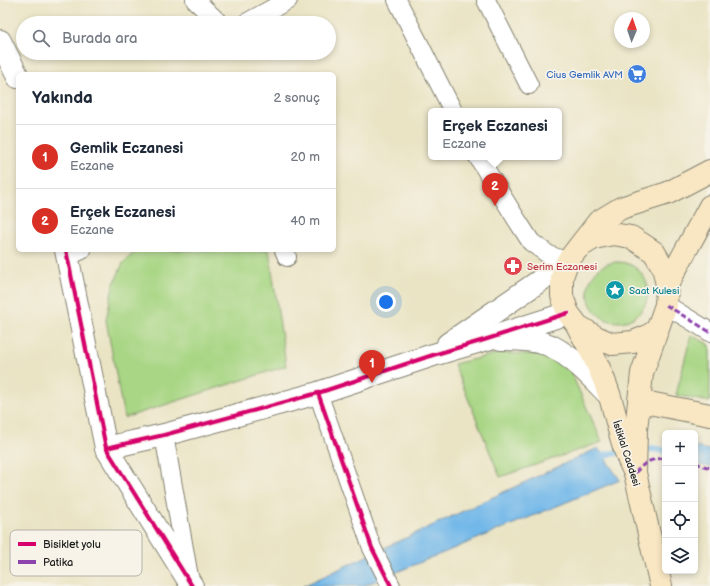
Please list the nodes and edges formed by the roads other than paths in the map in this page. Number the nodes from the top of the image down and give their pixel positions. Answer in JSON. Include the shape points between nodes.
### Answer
{"nodes":[{"id":1,"x":195,"y":0,"type":"edge"},
{"id":2,"x":288,"y":0,"type":"edge"},
{"id":3,"x":397,"y":0,"type":"edge"},
{"id":4,"x":486,"y":0,"type":"edge"},
{"id":5,"x":212,"y":16,"type":"edge"},
{"id":6,"x":259,"y":16,"type":"edge"},
{"id":7,"x":0,"y":41,"type":"edge"},
{"id":8,"x":16,"y":73,"type":"edge"},
{"id":9,"x":529,"y":85,"type":"dead end"},
{"id":10,"x":451,"y":108,"type":"edge"},
{"id":11,"x":480,"y":160,"type":"edge"},
{"id":12,"x":710,"y":171,"type":"edge"},
{"id":13,"x":710,"y":206,"type":"edge"},
{"id":14,"x":72,"y":252,"type":"edge"},
{"id":15,"x":568,"y":262,"type":"junction"},
{"id":16,"x":667,"y":295,"type":"junction"},
{"id":17,"x":573,"y":320,"type":"junction"},
{"id":18,"x":657,"y":330,"type":"junction"},
{"id":19,"x":710,"y":332,"type":"edge"},
{"id":20,"x":484,"y":340,"type":"junction"},
{"id":21,"x":433,"y":355,"type":"junction"},
{"id":22,"x":318,"y":393,"type":"junction"},
{"id":23,"x":609,"y":395,"type":"junction"},
{"id":24,"x":639,"y":401,"type":"junction"},
{"id":25,"x":710,"y":415,"type":"edge"},
{"id":26,"x":627,"y":430,"type":"junction"},
{"id":27,"x":164,"y":434,"type":"junction"},
{"id":28,"x":106,"y":448,"type":"junction"},
{"id":29,"x":191,"y":584,"type":"edge"},
{"id":30,"x":391,"y":586,"type":"edge"},
{"id":31,"x":661,"y":586,"type":"edge"}],
"edges":[{"from":1,"to":5,"type":"street"},
{"from":2,"to":6,"type":"street"},
{"from":3,"to":10,"type":"street"},
{"from":4,"to":9,"type":"street"},
{"from":7,"to":8,"type":"street"},
{"from":11,"to":15,"type":"street","via":[[531,242],[549,255]]},
{"from":12,"to":15,"type":"main road","via":[[668,193],[621,208],[598,222]]},
{"from":13,"to":16,"type":"main road"},
{"from":14,"to":28,"type":"street"},
{"from":15,"to":16,"type":"main road","via":[[579,248],[594,238],[613,234],[631,237],[654,252],[664,267]]},
{"from":15,"to":17,"type":"main road","via":[[562,277],[562,296]]},
{"from":15,"to":21,"type":"street"},
{"from":16,"to":18,"type":"main road","via":[[662,320]]},
{"from":16,"to":19,"type":"street"},
{"from":17,"to":18,"type":"main road","via":[[596,337],[612,344],[633,342]]},
{"from":17,"to":20,"type":"street"},
{"from":17,"to":23,"type":"main road","name":"İstiklal Caddesi","via":[[596,358]]},
{"from":18,"to":24,"type":"main road","via":[[642,373]]},
{"from":20,"to":21,"type":"street"},
{"from":20,"to":23,"type":"street","via":[[520,339],[552,346],[575,361]]},
{"from":21,"to":22,"type":"street"},
{"from":22,"to":27,"type":"street"},
{"from":22,"to":30,"type":"street","via":[[372,548]]},
{"from":23,"to":26,"type":"main road","name":"İstiklal Caddesi"},
{"from":24,"to":25,"type":"main road"},
{"from":24,"to":26,"type":"main road"},
{"from":26,"to":31,"type":"main road","name":"İstiklal Caddesi"},
{"from":27,"to":28,"type":"street"},
{"from":27,"to":29,"type":"street"},
{"from":28,"to":29,"type":"street"}]}
